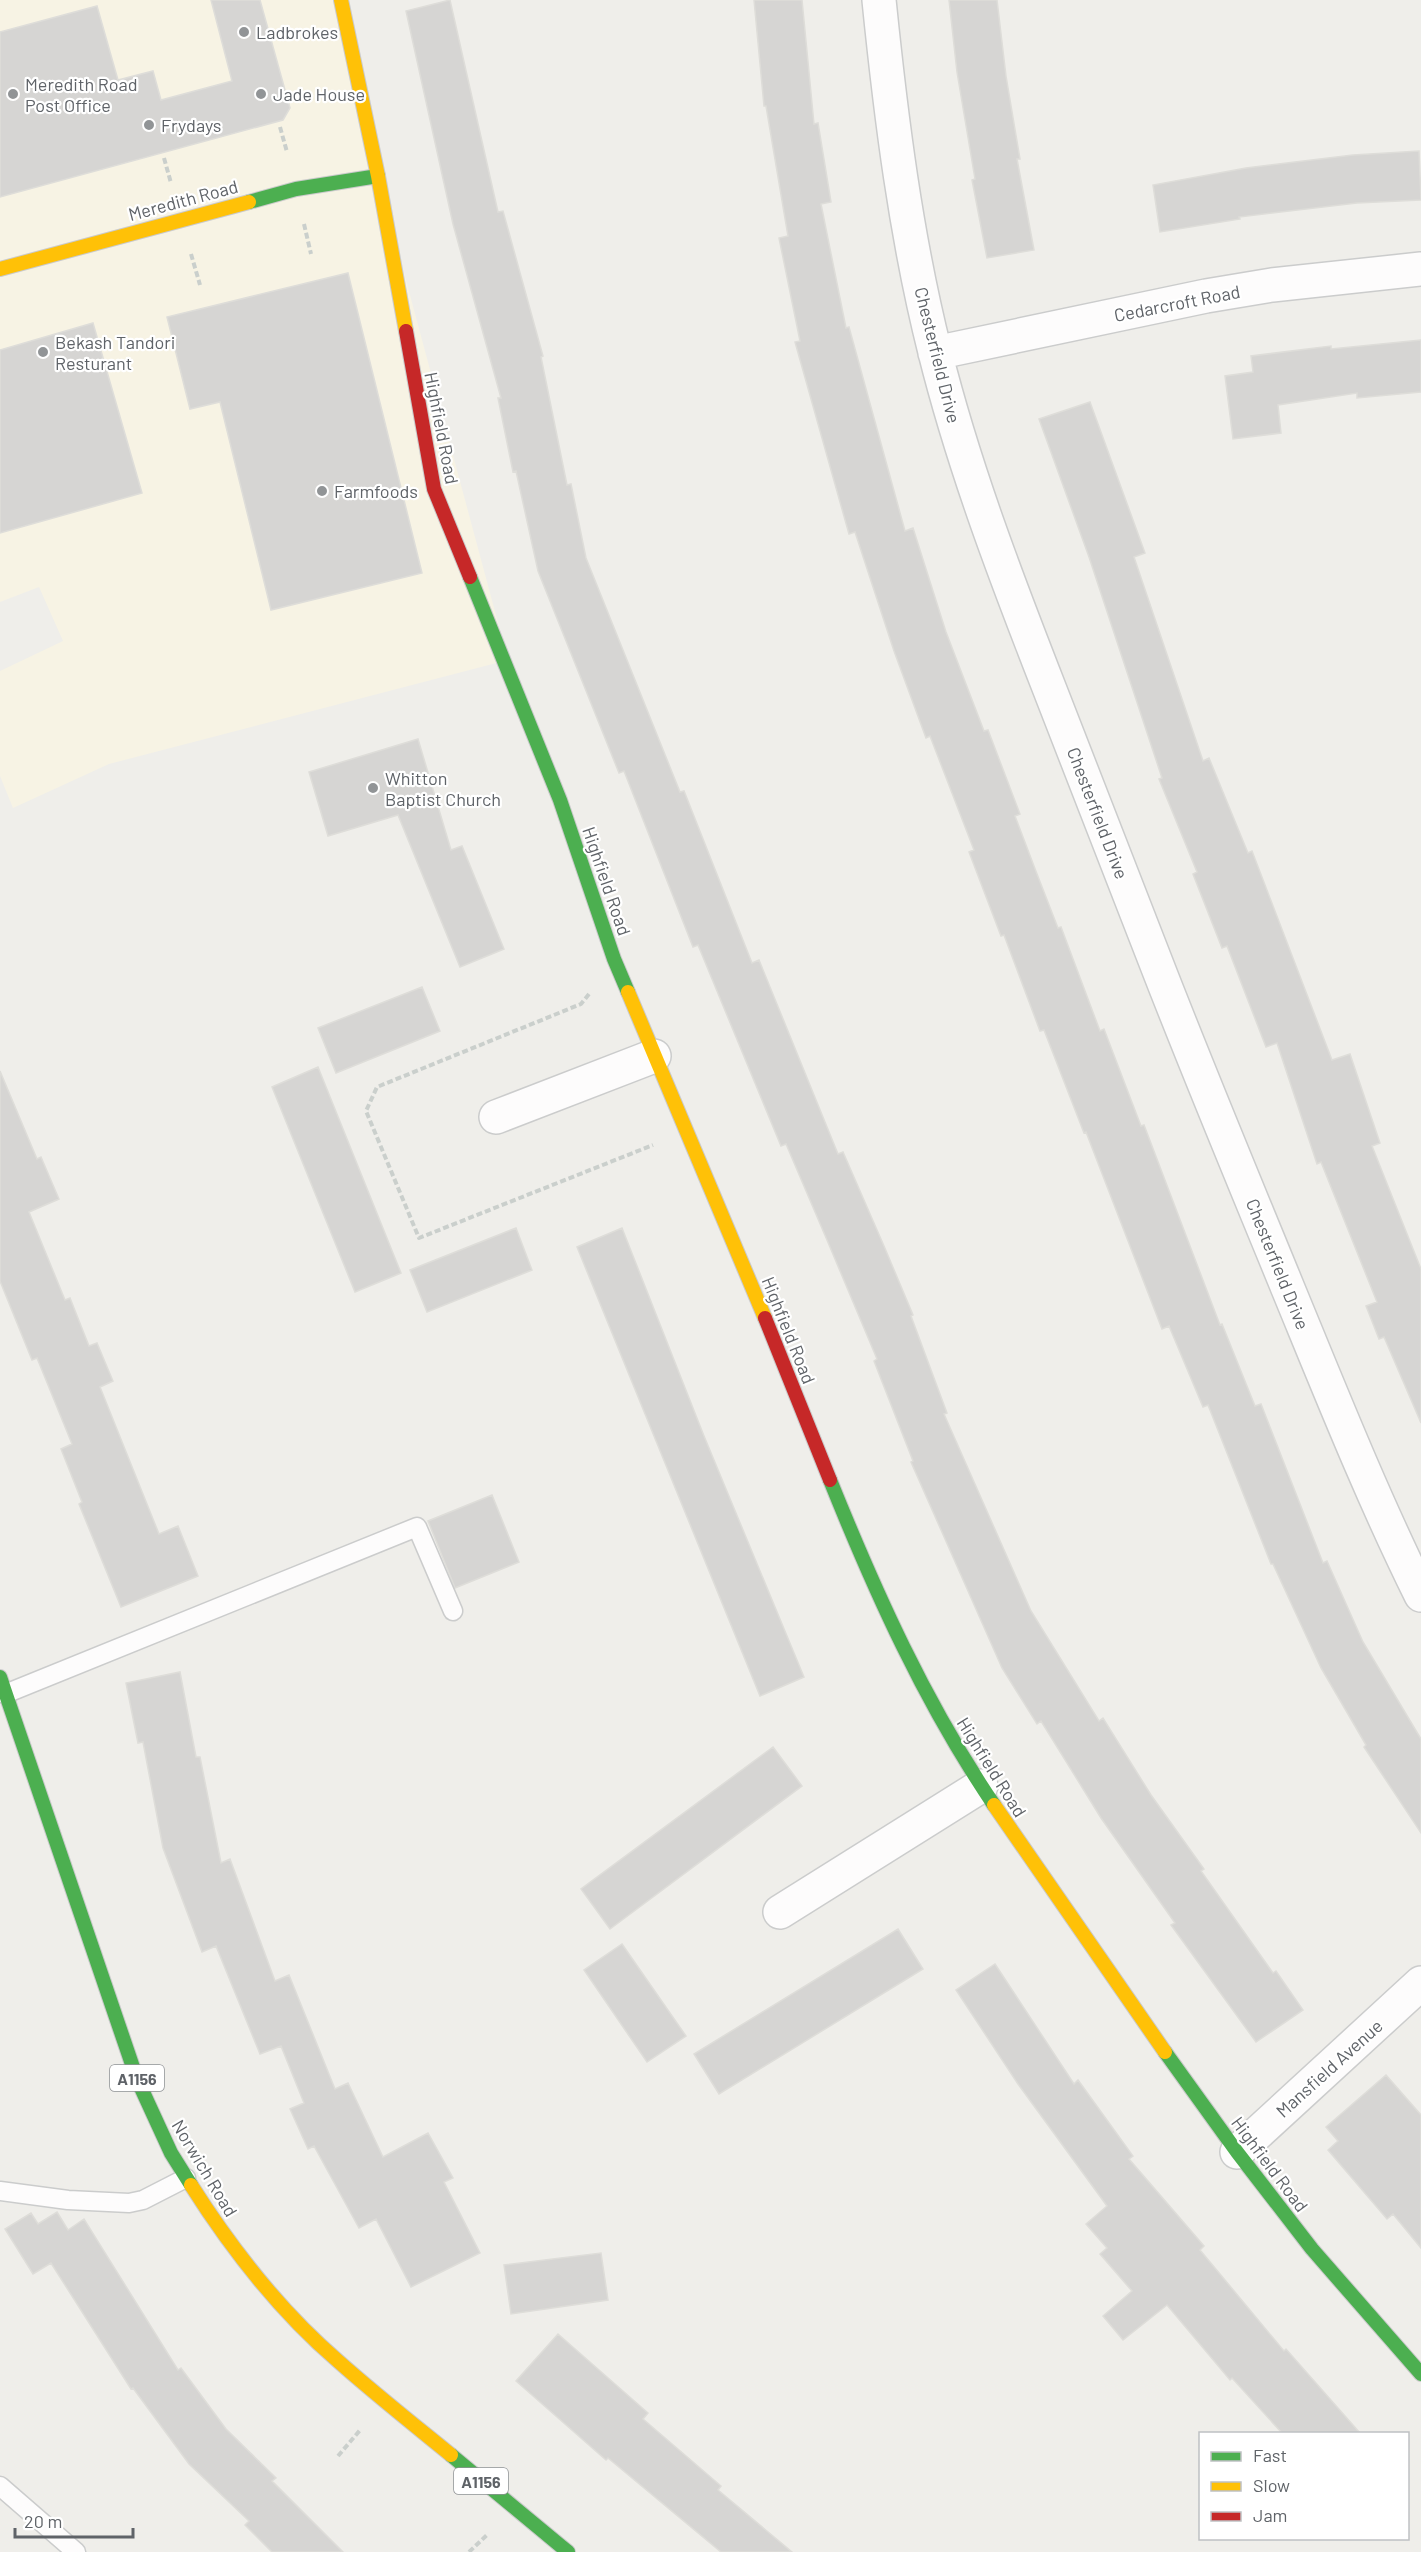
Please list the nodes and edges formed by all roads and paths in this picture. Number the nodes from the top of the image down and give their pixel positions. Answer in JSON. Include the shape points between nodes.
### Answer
{"nodes":[{"id":1,"x":341,"y":0,"type":"edge"},
{"id":2,"x":879,"y":0,"type":"edge"},
{"id":3,"x":280,"y":127,"type":"dead end"},
{"id":4,"x":164,"y":158,"type":"dead end"},
{"id":5,"x":289,"y":162,"type":"dead end"},
{"id":6,"x":378,"y":176,"type":"junction"},
{"id":7,"x":174,"y":193,"type":"dead end"},
{"id":8,"x":303,"y":218,"type":"dead end"},
{"id":9,"x":189,"y":248,"type":"dead end"},
{"id":10,"x":311,"y":254,"type":"dead end"},
{"id":11,"x":0,"y":269,"type":"edge"},
{"id":12,"x":1421,"y":269,"type":"edge"},
{"id":13,"x":200,"y":285,"type":"dead end"},
{"id":14,"x":935,"y":353,"type":"junction"},
{"id":15,"x":654,"y":1056,"type":"junction"},
{"id":16,"x":496,"y":1117,"type":"dead end"},
{"id":17,"x":1421,"y":1595,"type":"edge"},
{"id":18,"x":453,"y":1611,"type":"dead end"},
{"id":19,"x":3,"y":1685,"type":"edge"},
{"id":20,"x":981,"y":1786,"type":"junction"},
{"id":21,"x":780,"y":1912,"type":"dead end"},
{"id":22,"x":1421,"y":1983,"type":"edge"},
{"id":23,"x":1237,"y":2152,"type":"junction"},
{"id":24,"x":186,"y":2178,"type":"junction"},
{"id":25,"x":0,"y":2191,"type":"edge"},
{"id":26,"x":1421,"y":2374,"type":"edge"},
{"id":27,"x":0,"y":2486,"type":"edge"},
{"id":28,"x":76,"y":2552,"type":"edge"},
{"id":29,"x":568,"y":2552,"type":"edge"}],
"edges":[{"from":1,"to":6,"type":"street","name":"Highfield Road"},
{"from":2,"to":14,"type":"street","name":"Chesterfield Drive","via":[[903,195]]},
{"from":3,"to":5,"type":"path"},
{"from":4,"to":7,"type":"path"},
{"from":6,"to":11,"type":"street","name":"Meredith Road","via":[[296,189]]},
{"from":6,"to":15,"type":"street","name":"Highfield Road","via":[[434,489],[560,800],[614,959]]},
{"from":8,"to":10,"type":"path"},
{"from":9,"to":13,"type":"path"},
{"from":12,"to":14,"type":"street","name":"Cedarcroft Road","via":[[1217,294]]},
{"from":14,"to":17,"type":"street","name":"Chesterfield Drive","via":[[962,448],[1017,607],[1181,1027],[1353,1446]]},
{"from":15,"to":16,"type":"street"},
{"from":15,"to":20,"type":"street","name":"Highfield Road","via":[[864,1563],[918,1680]]},
{"from":18,"to":19,"type":"lane","via":[[417,1527]]},
{"from":19,"to":24,"type":"street","name":"Norwich Road","number":"A1156","via":[[137,2079]]},
{"from":20,"to":21,"type":"street"},
{"from":20,"to":23,"type":"street","name":"Highfield Road","via":[[1126,1999]]},
{"from":22,"to":23,"type":"street","name":"Mansfield Avenue"},
{"from":23,"to":26,"type":"street","name":"Highfield Road","via":[[1312,2249]]},
{"from":24,"to":25,"type":"lane","via":[[129,2203]]},
{"from":24,"to":29,"type":"street","name":"Norwich Road","number":"A1156","via":[[243,2259],[311,2336]]},
{"from":27,"to":28,"type":"lane"}]}
